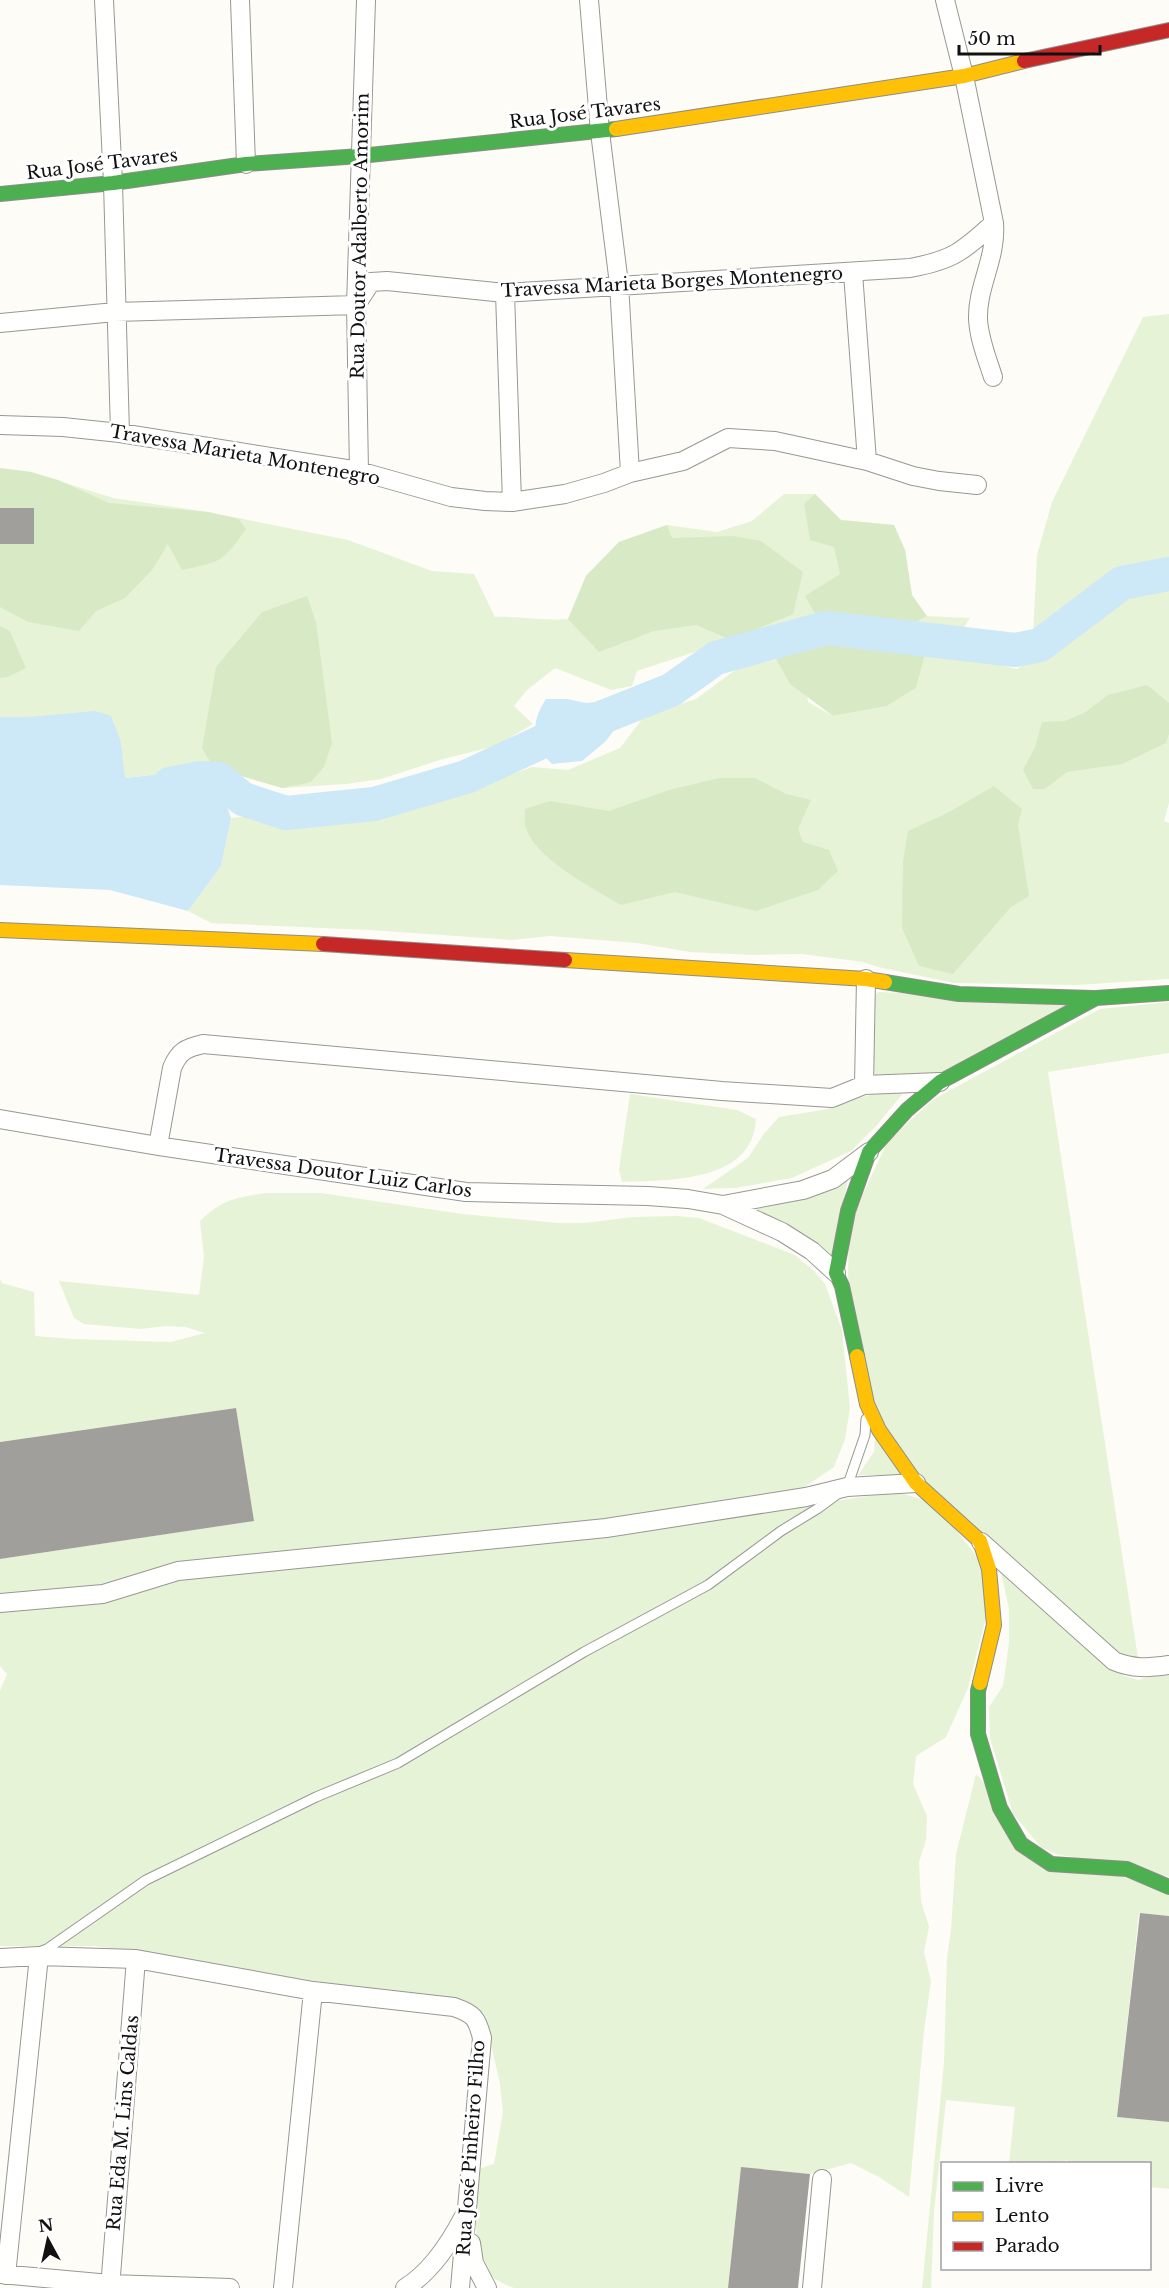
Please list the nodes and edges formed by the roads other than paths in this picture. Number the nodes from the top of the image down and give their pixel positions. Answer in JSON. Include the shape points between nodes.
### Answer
{"nodes":[{"id":1,"x":104,"y":0,"type":"edge"},
{"id":2,"x":240,"y":0,"type":"edge"},
{"id":3,"x":366,"y":0,"type":"edge"},
{"id":4,"x":590,"y":0,"type":"edge"},
{"id":5,"x":945,"y":0,"type":"edge"},
{"id":6,"x":1169,"y":30,"type":"edge"},
{"id":7,"x":964,"y":76,"type":"junction"},
{"id":8,"x":600,"y":132,"type":"junction"},
{"id":9,"x":360,"y":156,"type":"junction"},
{"id":10,"x":246,"y":164,"type":"junction"},
{"id":11,"x":112,"y":183,"type":"junction"},
{"id":12,"x":0,"y":194,"type":"edge"},
{"id":13,"x":994,"y":223,"type":"junction"},
{"id":14,"x":853,"y":273,"type":"junction"},
{"id":15,"x":618,"y":284,"type":"junction"},
{"id":16,"x":505,"y":293,"type":"junction"},
{"id":17,"x":356,"y":304,"type":"junction"},
{"id":18,"x":115,"y":312,"type":"junction"},
{"id":19,"x":0,"y":323,"type":"edge"},
{"id":20,"x":993,"y":377,"type":"dead end"},
{"id":21,"x":0,"y":425,"type":"edge"},
{"id":22,"x":120,"y":433,"type":"junction"},
{"id":23,"x":867,"y":461,"type":"junction"},
{"id":24,"x":359,"y":471,"type":"junction"},
{"id":25,"x":630,"y":473,"type":"junction"},
{"id":26,"x":976,"y":485,"type":"dead end"},
{"id":27,"x":512,"y":502,"type":"junction"},
{"id":28,"x":0,"y":930,"type":"edge"},
{"id":29,"x":866,"y":979,"type":"junction"},
{"id":30,"x":1169,"y":993,"type":"edge"},
{"id":31,"x":1096,"y":998,"type":"junction"},
{"id":32,"x":940,"y":1082,"type":"junction"},
{"id":33,"x":864,"y":1085,"type":"junction"},
{"id":34,"x":0,"y":1119,"type":"edge"},
{"id":35,"x":159,"y":1146,"type":"junction"},
{"id":36,"x":869,"y":1152,"type":"junction"},
{"id":37,"x":723,"y":1205,"type":"junction"},
{"id":38,"x":836,"y":1273,"type":"junction"},
{"id":39,"x":867,"y":1404,"type":"junction"},
{"id":40,"x":916,"y":1483,"type":"junction"},
{"id":41,"x":847,"y":1487,"type":"junction"},
{"id":42,"x":980,"y":1541,"type":"junction"},
{"id":43,"x":0,"y":1603,"type":"edge"},
{"id":44,"x":1169,"y":1665,"type":"edge"},
{"id":45,"x":1169,"y":1887,"type":"edge"},
{"id":46,"x":32,"y":1956,"type":"junction"},
{"id":47,"x":0,"y":1958,"type":"edge"},
{"id":48,"x":136,"y":1959,"type":"junction"},
{"id":49,"x":0,"y":1966,"type":"edge"},
{"id":50,"x":313,"y":1991,"type":"junction"},
{"id":51,"x":822,"y":2179,"type":"dead end"},
{"id":52,"x":468,"y":2208,"type":"junction"},
{"id":53,"x":3,"y":2275,"type":"edge"},
{"id":54,"x":110,"y":2286,"type":"edge"},
{"id":55,"x":168,"y":2287,"type":"edge"},
{"id":56,"x":230,"y":2288,"type":"edge"},
{"id":57,"x":283,"y":2288,"type":"edge"},
{"id":58,"x":405,"y":2288,"type":"edge"},
{"id":59,"x":460,"y":2288,"type":"edge"},
{"id":60,"x":487,"y":2288,"type":"edge"},
{"id":61,"x":812,"y":2288,"type":"edge"}],
"edges":[{"from":1,"to":11,"type":"street"},
{"from":2,"to":10,"type":"street"},
{"from":3,"to":9,"type":"street","name":"Rua Doutor Adalberto Amorim"},
{"from":4,"to":8,"type":"street"},
{"from":5,"to":7,"type":"street"},
{"from":6,"to":7,"type":"street","name":"Rua José Tavares"},
{"from":7,"to":8,"type":"street","name":"Rua José Tavares"},
{"from":7,"to":13,"type":"street"},
{"from":8,"to":9,"type":"street","name":"Rua José Tavares"},
{"from":8,"to":15,"type":"street"},
{"from":9,"to":10,"type":"street","name":"Rua José Tavares"},
{"from":9,"to":17,"type":"street","name":"Rua Doutor Adalberto Amorim"},
{"from":10,"to":11,"type":"street","name":"Rua José Tavares"},
{"from":11,"to":12,"type":"street","name":"Rua José Tavares"},
{"from":11,"to":18,"type":"street"},
{"from":13,"to":14,"type":"street","name":"Travessa Marieta Borges Montenegro","via":[[965,249],[940,262]]},
{"from":13,"to":20,"type":"street","via":[[995,240],[978,318]]},
{"from":14,"to":15,"type":"street","name":"Travessa Marieta Borges Montenegro"},
{"from":14,"to":23,"type":"street","name":"Travessa Marieta Borges Montenegro"},
{"from":15,"to":16,"type":"street","name":"Travessa Marieta Borges Montenegro"},
{"from":15,"to":25,"type":"street"},
{"from":16,"to":17,"type":"street","name":"Travessa Marieta Borges Montenegro","via":[[371,282]]},
{"from":16,"to":27,"type":"street"},
{"from":17,"to":18,"type":"street"},
{"from":17,"to":24,"type":"street","name":"Rua Doutor Adalberto Amorim"},
{"from":18,"to":19,"type":"street"},
{"from":18,"to":22,"type":"street"},
{"from":21,"to":22,"type":"street","name":"Travessa Marieta Montenegro"},
{"from":22,"to":24,"type":"street","name":"Travessa Marieta Montenegro"},
{"from":23,"to":25,"type":"street","name":"Travessa Marieta Montenegro","via":[[775,441],[728,438],[683,461]]},
{"from":23,"to":26,"type":"street","name":"Travessa Marieta Montenegro","via":[[913,476]]},
{"from":24,"to":27,"type":"street","name":"Travessa Marieta Montenegro","via":[[451,497]]},
{"from":25,"to":27,"type":"street","name":"Travessa Marieta Montenegro","via":[[565,494]]},
{"from":28,"to":29,"type":"street","via":[[310,943]]},
{"from":29,"to":31,"type":"street","via":[[959,994]]},
{"from":29,"to":33,"type":"street"},
{"from":30,"to":31,"type":"street"},
{"from":31,"to":32,"type":"street"},
{"from":32,"to":33,"type":"street"},
{"from":32,"to":36,"type":"street","via":[[907,1110]]},
{"from":33,"to":35,"type":"street","via":[[832,1098],[203,1044],[185,1048],[174,1062]]},
{"from":34,"to":35,"type":"street","name":"Travessa Doutor Luiz Carlos"},
{"from":35,"to":37,"type":"street","name":"Travessa Doutor Luiz Carlos","via":[[466,1192],[688,1199]]},
{"from":36,"to":37,"type":"street","via":[[833,1179],[803,1190]]},
{"from":36,"to":38,"type":"street","via":[[848,1210]]},
{"from":37,"to":38,"type":"street","via":[[782,1232],[812,1251]]},
{"from":38,"to":39,"type":"street"},
{"from":39,"to":40,"type":"street","via":[[879,1430]]},
{"from":39,"to":41,"type":"lane","via":[[865,1435]]},
{"from":40,"to":41,"type":"street"},
{"from":40,"to":42,"type":"street"},
{"from":41,"to":43,"type":"street","via":[[606,1528],[178,1571],[103,1594]]},
{"from":41,"to":46,"type":"lane","via":[[708,1585],[584,1652],[398,1763],[316,1797],[146,1880]]},
{"from":42,"to":44,"type":"street","via":[[1114,1661],[1139,1667]]},
{"from":42,"to":45,"type":"street","via":[[989,1569],[994,1625],[978,1691],[978,1734],[1000,1808],[1021,1844],[1051,1864],[1127,1869]]},
{"from":46,"to":47,"type":"street"},
{"from":46,"to":48,"type":"street"},
{"from":46,"to":49,"type":"lane"},
{"from":46,"to":53,"type":"street"},
{"from":48,"to":50,"type":"street"},
{"from":48,"to":54,"type":"street","name":"Rua Eda M. Lins Caldas"},
{"from":50,"to":52,"type":"street","name":"Rua José Pinheiro Filho","via":[[454,2007],[468,2012],[478,2022],[482,2038]]},
{"from":50,"to":57,"type":"street"},
{"from":51,"to":61,"type":"street"},
{"from":52,"to":58,"type":"street","via":[[435,2261]]},
{"from":52,"to":59,"type":"street","name":"Rua José Pinheiro Filho"},
{"from":52,"to":60,"type":"street","via":[[474,2263]]},
{"from":53,"to":54,"type":"street"},
{"from":54,"to":55,"type":"street"},
{"from":55,"to":56,"type":"street"}]}
